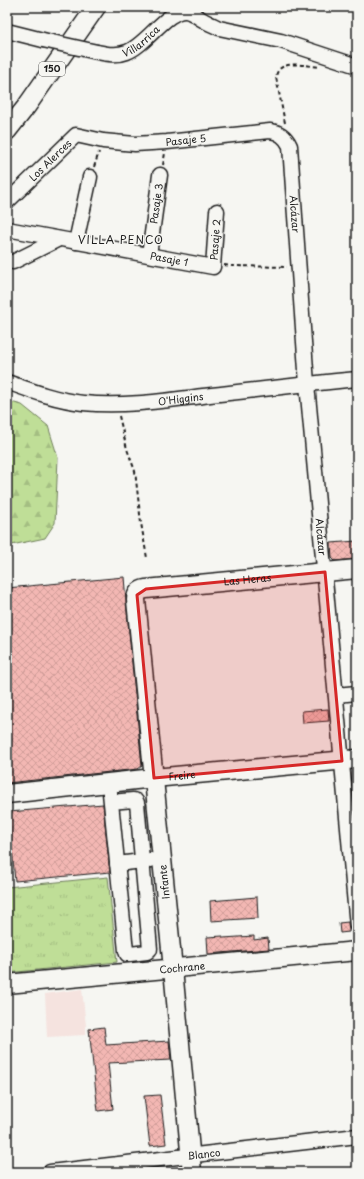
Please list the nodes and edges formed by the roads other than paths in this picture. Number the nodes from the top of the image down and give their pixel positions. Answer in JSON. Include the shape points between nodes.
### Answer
{"nodes":[{"id":1,"x":96,"y":7,"type":"edge"},
{"id":2,"x":7,"y":31,"type":"edge"},
{"id":3,"x":357,"y":66,"type":"edge"},
{"id":4,"x":7,"y":131,"type":"edge"},
{"id":5,"x":76,"y":135,"type":"joint"},
{"id":6,"x":288,"y":142,"type":"joint"},
{"id":7,"x":160,"y":176,"type":"road end"},
{"id":8,"x":90,"y":177,"type":"road end"},
{"id":9,"x":7,"y":202,"type":"edge"},
{"id":10,"x":217,"y":212,"type":"dead end"},
{"id":11,"x":7,"y":229,"type":"edge"},
{"id":12,"x":60,"y":239,"type":"junction"},
{"id":13,"x":76,"y":242,"type":"junction"},
{"id":14,"x":149,"y":255,"type":"junction"},
{"id":15,"x":13,"y":262,"type":"dead end"},
{"id":16,"x":213,"y":267,"type":"joint"},
{"id":17,"x":357,"y":379,"type":"edge"},
{"id":18,"x":7,"y":382,"type":"edge"},
{"id":19,"x":307,"y":384,"type":"junction"},
{"id":20,"x":357,"y":569,"type":"edge"},
{"id":21,"x":325,"y":572,"type":"junction"},
{"id":22,"x":138,"y":592,"type":"joint"},
{"id":23,"x":357,"y":693,"type":"edge"},
{"id":24,"x":336,"y":695,"type":"junction"},
{"id":25,"x":350,"y":760,"type":"edge"},
{"id":26,"x":154,"y":778,"type":"junction"},
{"id":27,"x":114,"y":782,"type":"junction"},
{"id":28,"x":7,"y":794,"type":"edge"},
{"id":29,"x":116,"y":802,"type":"junction"},
{"id":30,"x":354,"y":854,"type":"edge"},
{"id":31,"x":162,"y":859,"type":"junction"},
{"id":32,"x":142,"y":861,"type":"junction"},
{"id":33,"x":117,"y":864,"type":"junction"},
{"id":34,"x":357,"y":926,"type":"edge"},
{"id":35,"x":357,"y":951,"type":"edge"},
{"id":36,"x":173,"y":969,"type":"junction"},
{"id":37,"x":7,"y":984,"type":"edge"},
{"id":38,"x":357,"y":1136,"type":"edge"},
{"id":39,"x":191,"y":1164,"type":"edge"},
{"id":40,"x":50,"y":1172,"type":"edge"}],
"edges":[{"from":1,"to":4,"type":"main road","number":"150"},
{"from":2,"to":3,"type":"street","name":"Villarrica","bridge":true,"via":[[112,54],[132,50],[171,16],[186,11],[219,28],[281,41]]},
{"from":5,"to":6,"type":"street","name":"Pasaje 5","via":[[135,144],[270,131],[279,133]]},
{"from":5,"to":9,"type":"street","name":"Los Alerces"},
{"from":6,"to":19,"type":"street","name":"Alcázar"},
{"from":7,"to":14,"type":"street","name":"Pasaje 3"},
{"from":8,"to":13,"type":"street"},
{"from":10,"to":16,"type":"street","name":"Pasaje 2"},
{"from":11,"to":12,"type":"street","name":"Pasaje 1"},
{"from":12,"to":13,"type":"street","name":"Pasaje 1"},
{"from":12,"to":15,"type":"street"},
{"from":13,"to":14,"type":"street","name":"Pasaje 1"},
{"from":14,"to":16,"type":"street","name":"Pasaje 1"},
{"from":17,"to":19,"type":"street","name":"O'Higgins"},
{"from":18,"to":19,"type":"street","name":"O'Higgins","via":[[57,399],[117,405]]},
{"from":19,"to":21,"type":"street","name":"Alcázar"},
{"from":20,"to":21,"type":"main road","name":"Las Heras"},
{"from":21,"to":22,"type":"main road","name":"Las Heras","via":[[146,589]]},
{"from":21,"to":24,"type":"street","name":"Alcázar"},
{"from":22,"to":26,"type":"main road","name":"Infante","via":[[136,600]]},
{"from":23,"to":24,"type":"street"},
{"from":24,"to":25,"type":"street","name":"Alcázar"},
{"from":25,"to":26,"type":"main road","name":"Freire"},
{"from":25,"to":30,"type":"street","name":"Alcázar"},
{"from":26,"to":27,"type":"main road","name":"Freire"},
{"from":26,"to":31,"type":"main road","name":"Infante"},
{"from":27,"to":28,"type":"main road","name":"Freire"},
{"from":27,"to":29,"type":"street"},
{"from":29,"to":32,"type":"street","via":[[133,800],[137,803]]},
{"from":29,"to":33,"type":"street"},
{"from":30,"to":34,"type":"street","name":"Alcázar"},
{"from":31,"to":32,"type":"street"},
{"from":31,"to":36,"type":"main road","name":"Infante"},
{"from":32,"to":33,"type":"street"},
{"from":32,"to":33,"type":"street","via":[[150,949],[147,952],[126,952]]},
{"from":35,"to":36,"type":"main road","name":"Cochrane"},
{"from":36,"to":37,"type":"main road","name":"Cochrane"},
{"from":36,"to":39,"type":"main road","name":"Infante"},
{"from":38,"to":39,"type":"street","name":"Blanco"},
{"from":39,"to":40,"type":"street","name":"Blanco"}]}
